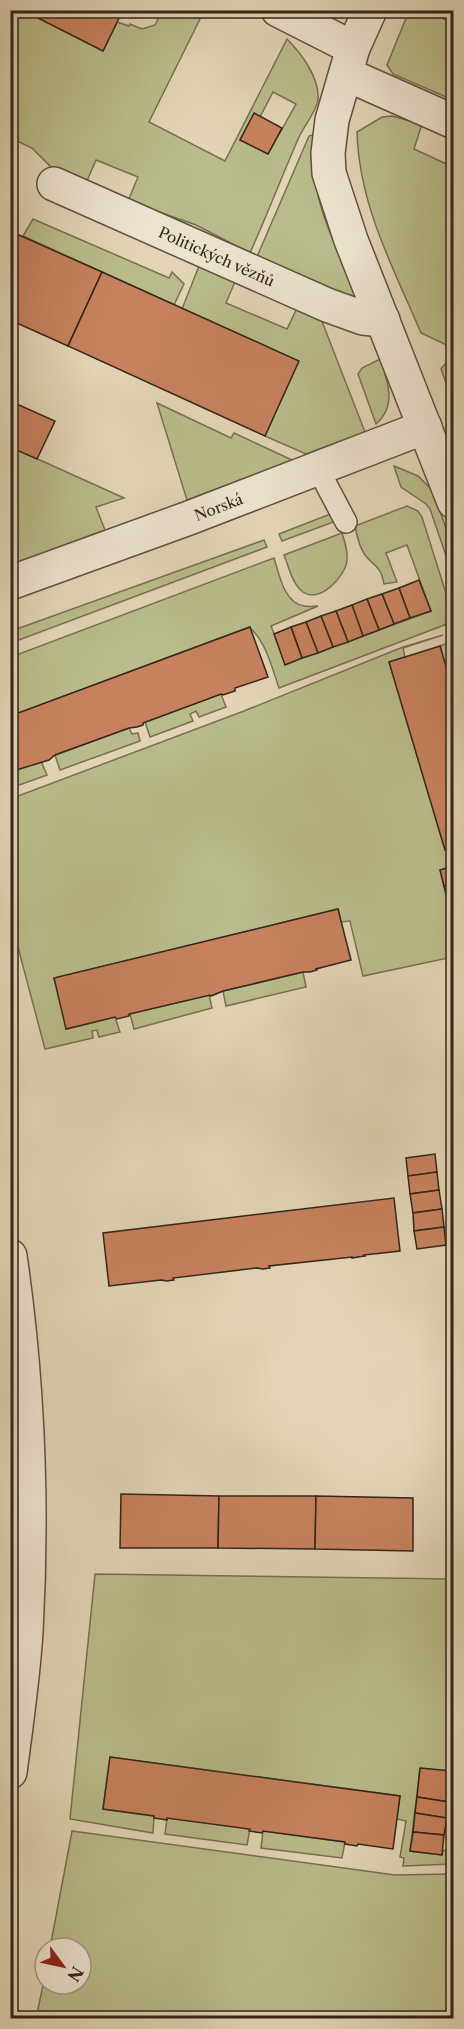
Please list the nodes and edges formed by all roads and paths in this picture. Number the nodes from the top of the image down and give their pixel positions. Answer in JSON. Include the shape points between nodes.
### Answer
{"nodes":[{"id":1,"x":278,"y":10,"type":"edge"},
{"id":2,"x":370,"y":10,"type":"edge"},
{"id":3,"x":350,"y":61,"type":"junction"},
{"id":4,"x":453,"y":122,"type":"edge"},
{"id":5,"x":54,"y":184,"type":"dead end"},
{"id":6,"x":383,"y":320,"type":"junction"},
{"id":7,"x":425,"y":427,"type":"junction"},
{"id":8,"x":318,"y":469,"type":"junction"},
{"id":9,"x":453,"y":502,"type":"edge"},
{"id":10,"x":346,"y":522,"type":"dead end"},
{"id":11,"x":10,"y":583,"type":"edge"},
{"id":12,"x":10,"y":1256,"type":"edge"},
{"id":13,"x":10,"y":1772,"type":"edge"}],
"edges":[{"from":1,"to":3,"type":"street"},
{"from":2,"to":3,"type":"street"},
{"from":3,"to":4,"type":"street"},
{"from":3,"to":6,"type":"street","via":[[332,120],[329,172]]},
{"from":5,"to":6,"type":"street","name":"Politických vězňů","via":[[327,305],[363,318]]},
{"from":6,"to":7,"type":"street"},
{"from":7,"to":8,"type":"street","name":"Norská"},
{"from":7,"to":9,"type":"street"},
{"from":8,"to":10,"type":"lane"},
{"from":8,"to":11,"type":"street","name":"Norská"},
{"from":12,"to":13,"type":"street","via":[[25,1388],[29,1504],[26,1633]]}]}
